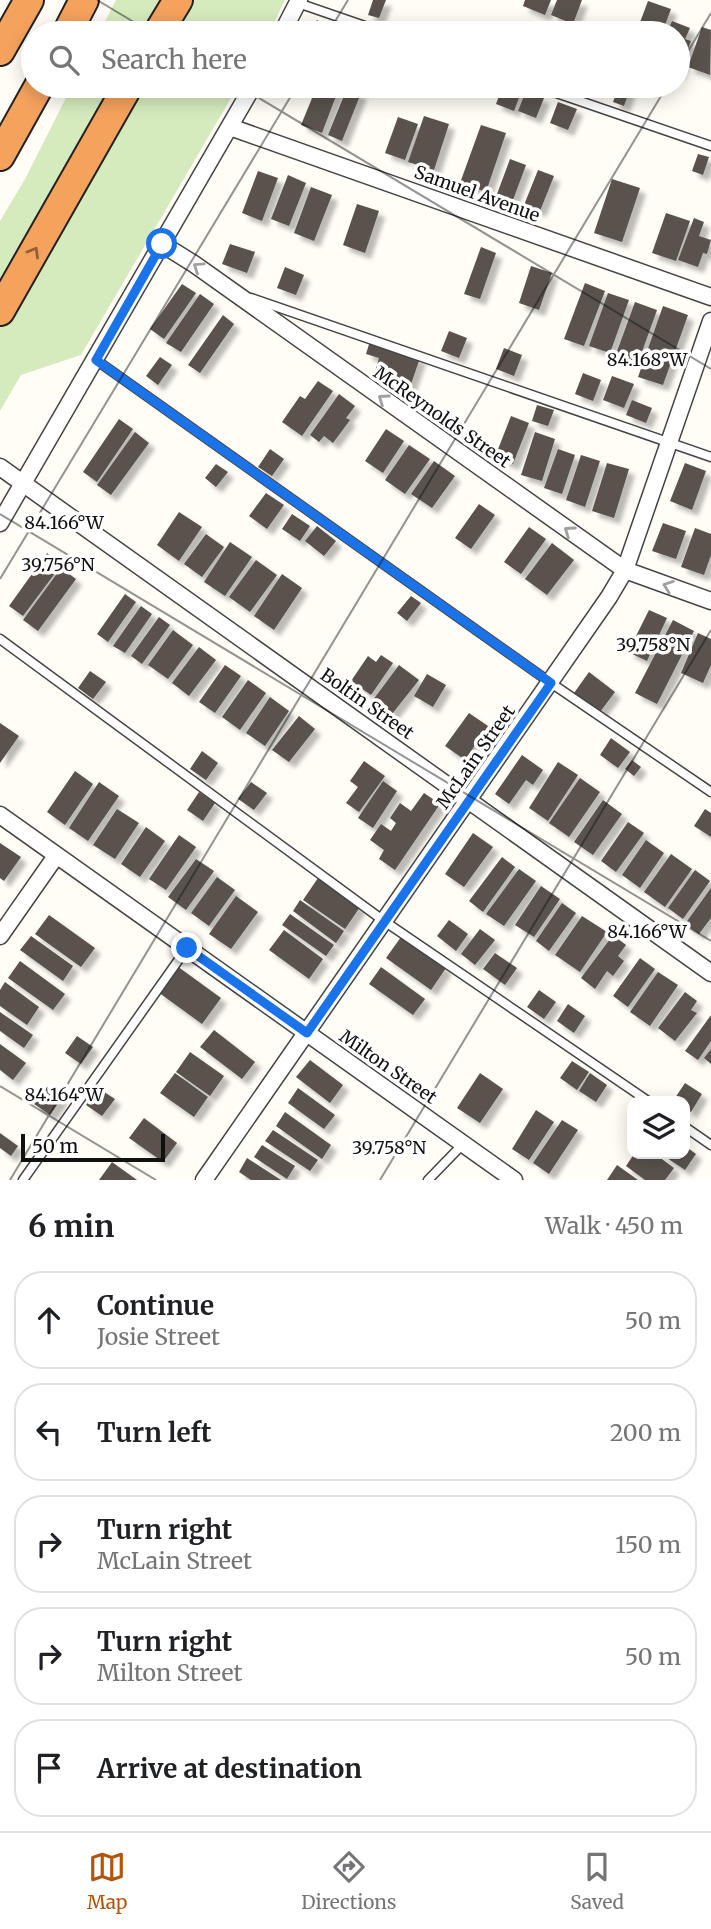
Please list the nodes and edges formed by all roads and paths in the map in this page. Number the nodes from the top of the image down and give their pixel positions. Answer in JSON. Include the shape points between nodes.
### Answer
{"nodes":[{"id":1,"x":29,"y":0,"type":"edge"},
{"id":2,"x":85,"y":0,"type":"edge"},
{"id":3,"x":178,"y":0,"type":"edge"},
{"id":4,"x":298,"y":1,"type":"edge"},
{"id":5,"x":74,"y":21,"type":"edge"},
{"id":6,"x":165,"y":21,"type":"edge"},
{"id":7,"x":288,"y":21,"type":"edge"},
{"id":8,"x":352,"y":21,"type":"edge"},
{"id":9,"x":0,"y":51,"type":"edge"},
{"id":10,"x":32,"y":98,"type":"edge"},
{"id":11,"x":121,"y":98,"type":"edge"},
{"id":12,"x":246,"y":98,"type":"edge"},
{"id":13,"x":571,"y":98,"type":"edge"},
{"id":14,"x":230,"y":127,"type":"junction"},
{"id":15,"x":711,"y":146,"type":"edge"},
{"id":16,"x":4,"y":150,"type":"edge"},
{"id":17,"x":162,"y":244,"type":"junction"},
{"id":18,"x":234,"y":292,"type":"junction"},
{"id":19,"x":711,"y":297,"type":"edge"},
{"id":20,"x":0,"y":311,"type":"edge"},
{"id":21,"x":711,"y":321,"type":"edge"},
{"id":22,"x":96,"y":360,"type":"junction"},
{"id":23,"x":669,"y":442,"type":"junction"},
{"id":24,"x":711,"y":457,"type":"edge"},
{"id":25,"x":0,"y":467,"type":"edge"},
{"id":26,"x":23,"y":483,"type":"junction"},
{"id":27,"x":0,"y":523,"type":"edge"},
{"id":28,"x":625,"y":570,"type":"junction"},
{"id":29,"x":711,"y":601,"type":"edge"},
{"id":30,"x":0,"y":639,"type":"edge"},
{"id":31,"x":551,"y":683,"type":"junction"},
{"id":32,"x":711,"y":792,"type":"edge"},
{"id":33,"x":468,"y":801,"type":"junction"},
{"id":34,"x":0,"y":816,"type":"edge"},
{"id":35,"x":56,"y":856,"type":"junction"},
{"id":36,"x":384,"y":921,"type":"junction"},
{"id":37,"x":0,"y":936,"type":"edge"},
{"id":38,"x":187,"y":948,"type":"junction"},
{"id":39,"x":711,"y":973,"type":"edge"},
{"id":40,"x":307,"y":1033,"type":"junction"},
{"id":41,"x":641,"y":1096,"type":"edge"},
{"id":42,"x":690,"y":1130,"type":"edge"},
{"id":43,"x":463,"y":1144,"type":"junction"},
{"id":44,"x":711,"y":1145,"type":"edge"},
{"id":45,"x":23,"y":1180,"type":"edge"},
{"id":46,"x":204,"y":1180,"type":"edge"},
{"id":47,"x":428,"y":1180,"type":"edge"},
{"id":48,"x":514,"y":1180,"type":"edge"}],
"edges":[{"from":1,"to":9,"type":"highway"},
{"from":2,"to":5,"type":"highway"},
{"from":3,"to":6,"type":"highway"},
{"from":4,"to":7,"type":"street"},
{"from":4,"to":8,"type":"lane"},
{"from":10,"to":16,"type":"highway"},
{"from":20,"to":11,"type":"highway","one_way":true},
{"from":12,"to":14,"type":"street"},
{"from":13,"to":15,"type":"lane"},
{"from":14,"to":17,"type":"street"},
{"from":14,"to":19,"type":"street","name":"Samuel Avenue"},
{"from":18,"to":17,"type":"street","name":"McReynolds Street","one_way":true},
{"from":17,"to":22,"type":"street"},
{"from":18,"to":23,"type":"lane"},
{"from":28,"to":18,"type":"street","name":"McReynolds Street","one_way":true},
{"from":21,"to":23,"type":"street","name":"McLain Street"},
{"from":22,"to":26,"type":"street"},
{"from":22,"to":31,"type":"lane"},
{"from":23,"to":24,"type":"lane"},
{"from":23,"to":28,"type":"street","name":"McLain Street"},
{"from":25,"to":26,"type":"street","name":"Boltin Street"},
{"from":26,"to":27,"type":"street"},
{"from":26,"to":33,"type":"street","name":"Boltin Street"},
{"from":29,"to":28,"type":"street","name":"McReynolds Street","one_way":true},
{"from":28,"to":31,"type":"street","name":"McLain Street"},
{"from":30,"to":36,"type":"lane"},
{"from":31,"to":32,"type":"lane"},
{"from":31,"to":33,"type":"street","name":"McLain Street"},
{"from":33,"to":36,"type":"street","name":"McLain Street"},
{"from":33,"to":39,"type":"street","name":"Boltin Street"},
{"from":34,"to":35,"type":"street","name":"Milton Street"},
{"from":35,"to":37,"type":"street"},
{"from":35,"to":38,"type":"street","name":"Milton Street"},
{"from":36,"to":40,"type":"street","name":"McLain Street"},
{"from":36,"to":41,"type":"lane"},
{"from":38,"to":40,"type":"street","name":"Milton Street"},
{"from":38,"to":45,"type":"lane"},
{"from":40,"to":43,"type":"street","name":"Milton Street"},
{"from":40,"to":46,"type":"street","name":"McLain Street"},
{"from":42,"to":44,"type":"lane"},
{"from":43,"to":47,"type":"lane"},
{"from":43,"to":48,"type":"street","name":"Milton Street"}]}
